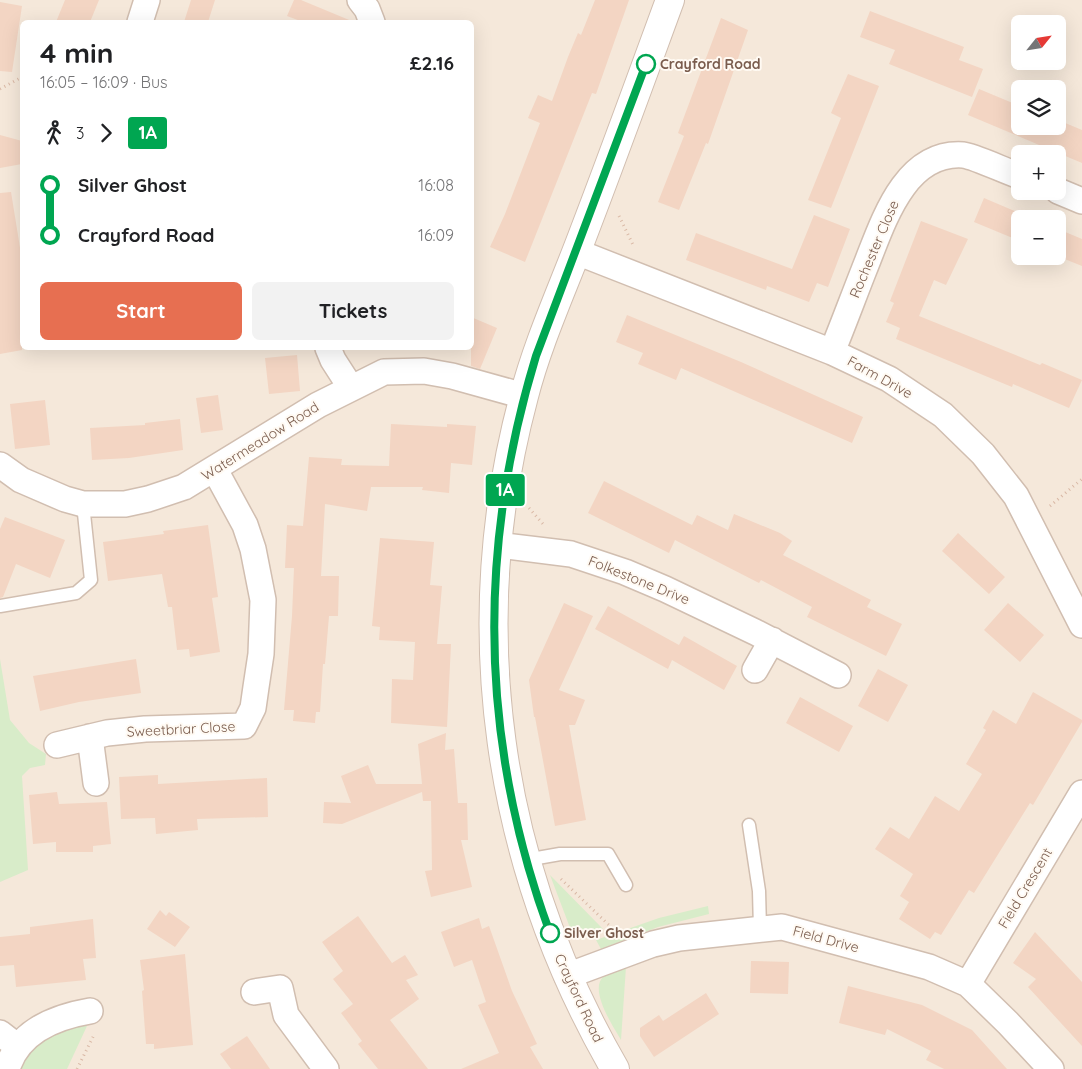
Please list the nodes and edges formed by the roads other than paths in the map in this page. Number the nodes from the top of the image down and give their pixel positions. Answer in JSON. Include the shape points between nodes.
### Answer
{"nodes":[{"id":1,"x":148,"y":0,"type":"edge"},
{"id":2,"x":360,"y":0,"type":"edge"},
{"id":3,"x":670,"y":0,"type":"edge"},
{"id":4,"x":141,"y":20,"type":"edge"},
{"id":5,"x":371,"y":20,"type":"edge"},
{"id":6,"x":1011,"y":173,"type":"edge"},
{"id":7,"x":1066,"y":194,"type":"edge"},
{"id":8,"x":1082,"y":201,"type":"edge"},
{"id":9,"x":576,"y":252,"type":"junction"},
{"id":10,"x":329,"y":350,"type":"edge"},
{"id":11,"x":832,"y":352,"type":"junction"},
{"id":12,"x":350,"y":388,"type":"junction"},
{"id":13,"x":524,"y":396,"type":"junction"},
{"id":14,"x":0,"y":465,"type":"edge"},
{"id":15,"x":215,"y":470,"type":"junction"},
{"id":16,"x":83,"y":504,"type":"junction"},
{"id":17,"x":498,"y":545,"type":"junction"},
{"id":18,"x":0,"y":606,"type":"edge"},
{"id":19,"x":1082,"y":625,"type":"edge"},
{"id":20,"x":772,"y":640,"type":"junction"},
{"id":21,"x":755,"y":670,"type":"dead end"},
{"id":22,"x":838,"y":675,"type":"dead end"},
{"id":23,"x":90,"y":737,"type":"junction"},
{"id":24,"x":57,"y":745,"type":"dead end"},
{"id":25,"x":96,"y":782,"type":"dead end"},
{"id":26,"x":1082,"y":793,"type":"edge"},
{"id":27,"x":750,"y":825,"type":"dead end"},
{"id":28,"x":526,"y":860,"type":"junction"},
{"id":29,"x":626,"y":885,"type":"dead end"},
{"id":30,"x":760,"y":930,"type":"junction"},
{"id":31,"x":567,"y":976,"type":"junction"},
{"id":32,"x":968,"y":984,"type":"junction"},
{"id":33,"x":254,"y":992,"type":"dead end"},
{"id":34,"x":90,"y":1011,"type":"road end"},
{"id":35,"x":8,"y":1050,"type":"edge"},
{"id":36,"x":326,"y":1069,"type":"edge"},
{"id":37,"x":615,"y":1069,"type":"edge"},
{"id":38,"x":1051,"y":1069,"type":"edge"}],
"edges":[{"from":1,"to":4,"type":"street"},
{"from":2,"to":5,"type":"street"},
{"from":3,"to":9,"type":"street","name":"Crayford Road"},
{"from":6,"to":11,"type":"street","name":"Rochester Close","via":[[964,155],[938,157],[918,170],[888,210]]},
{"from":7,"to":8,"type":"street"},
{"from":9,"to":11,"type":"street","name":"Farm Drive"},
{"from":9,"to":13,"type":"street","name":"Crayford Road"},
{"from":10,"to":12,"type":"street"},
{"from":11,"to":19,"type":"street","name":"Farm Drive","via":[[888,379],[943,415],[983,454],[1016,496]]},
{"from":12,"to":13,"type":"street","name":"Watermeadow Road","via":[[384,372],[424,371]]},
{"from":12,"to":15,"type":"street","name":"Watermeadow Road"},
{"from":13,"to":17,"type":"street","name":"Crayford Road","via":[[509,462]]},
{"from":14,"to":16,"type":"street","name":"Watermeadow Road","via":[[43,491]]},
{"from":15,"to":16,"type":"street","name":"Watermeadow Road","via":[[184,487],[148,500],[125,504]]},
{"from":15,"to":23,"type":"street","name":"Sweetbriar Close","via":[[245,525],[263,600],[261,654],[253,708],[244,726],[145,729]]},
{"from":16,"to":18,"type":"lane","via":[[91,580],[76,593]]},
{"from":17,"to":20,"type":"street","name":"Folkestone Drive","via":[[571,554],[625,572]]},
{"from":17,"to":28,"type":"street","name":"Crayford Road","via":[[493,630],[496,698],[506,776]]},
{"from":20,"to":21,"type":"street"},
{"from":20,"to":22,"type":"street","name":"Folkestone Drive"},
{"from":23,"to":24,"type":"street","name":"Sweetbriar Close"},
{"from":23,"to":25,"type":"street"},
{"from":26,"to":32,"type":"street","name":"Field Crescent"},
{"from":27,"to":30,"type":"lane","via":[[759,891]]},
{"from":28,"to":29,"type":"lane","via":[[560,854],[608,854]]},
{"from":28,"to":31,"type":"street","name":"Crayford Road"},
{"from":30,"to":31,"type":"street","name":"Field Drive","via":[[679,938],[653,944]]},
{"from":30,"to":32,"type":"street","name":"Field Drive","via":[[782,927],[929,967]]},
{"from":31,"to":37,"type":"street","name":"Crayford Road"},
{"from":32,"to":38,"type":"street","name":"Field Drive"},
{"from":33,"to":36,"type":"street","via":[[280,988],[286,1015]]},
{"from":34,"to":35,"type":"street","via":[[56,1019]]}]}
